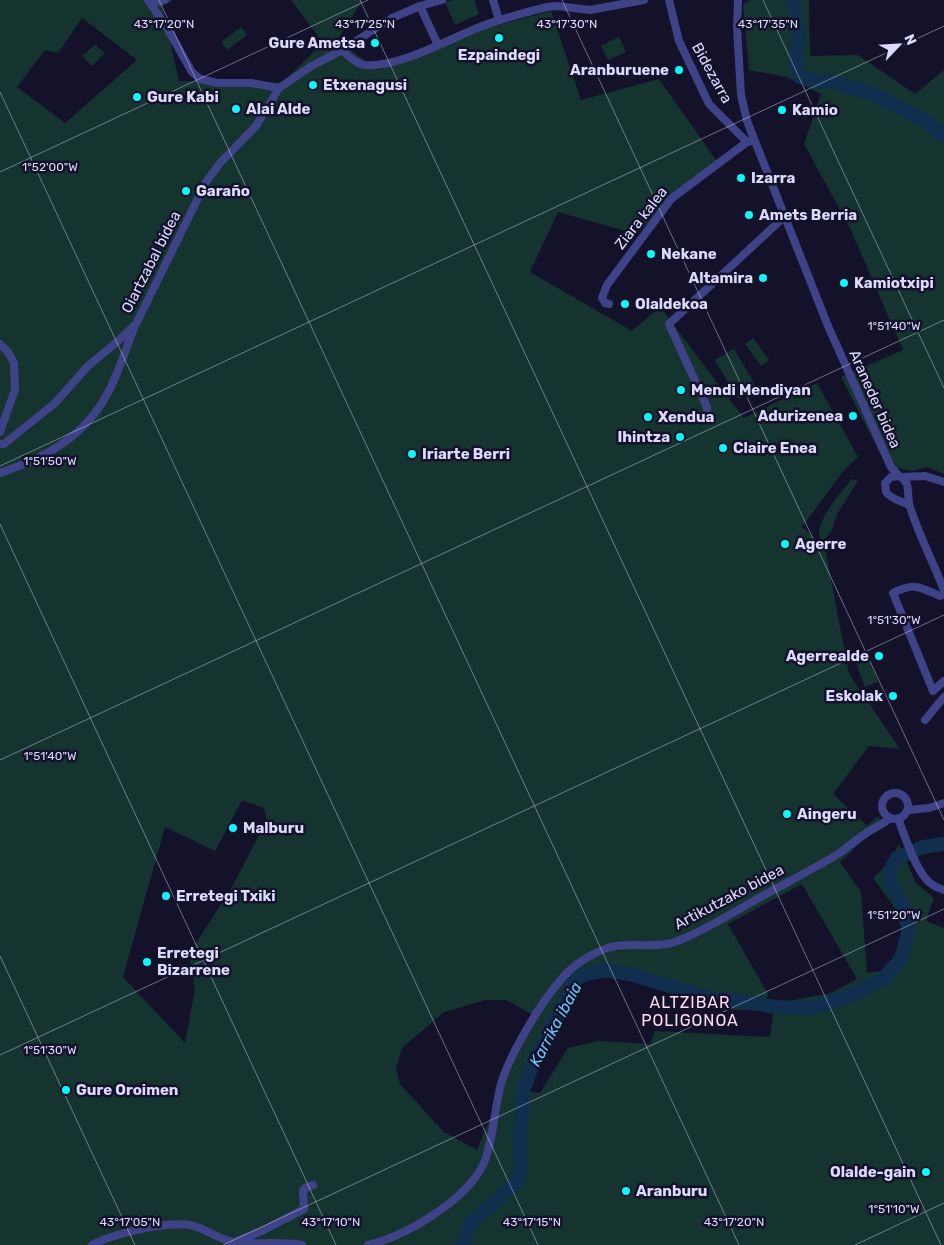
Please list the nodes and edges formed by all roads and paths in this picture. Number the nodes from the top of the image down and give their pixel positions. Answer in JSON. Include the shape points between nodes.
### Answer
{"nodes":[{"id":1,"x":165,"y":0,"type":"edge"},
{"id":2,"x":442,"y":0,"type":"edge"},
{"id":3,"x":493,"y":0,"type":"edge"},
{"id":4,"x":644,"y":0,"type":"edge"},
{"id":5,"x":669,"y":0,"type":"edge"},
{"id":6,"x":738,"y":0,"type":"edge"},
{"id":7,"x":150,"y":2,"type":"edge"},
{"id":8,"x":420,"y":6,"type":"junction"},
{"id":9,"x":499,"y":20,"type":"junction"},
{"id":10,"x":438,"y":45,"type":"junction"},
{"id":11,"x":342,"y":50,"type":"junction"},
{"id":12,"x":279,"y":88,"type":"junction"},
{"id":13,"x":750,"y":142,"type":"junction"},
{"id":14,"x":784,"y":216,"type":"junction"},
{"id":15,"x":609,"y":304,"type":"dead end"},
{"id":16,"x":136,"y":324,"type":"junction"},
{"id":17,"x":0,"y":344,"type":"edge"},
{"id":18,"x":662,"y":417,"type":"dead end"},
{"id":19,"x":0,"y":432,"type":"edge"},
{"id":20,"x":0,"y":444,"type":"edge"},
{"id":21,"x":0,"y":473,"type":"edge"},
{"id":22,"x":898,"y":477,"type":"junction"},
{"id":23,"x":913,"y":478,"type":"junction"},
{"id":24,"x":944,"y":482,"type":"edge"},
{"id":25,"x":908,"y":487,"type":"junction"},
{"id":26,"x":897,"y":498,"type":"junction"},
{"id":27,"x":909,"y":505,"type":"junction"},
{"id":28,"x":944,"y":590,"type":"edge"},
{"id":29,"x":944,"y":594,"type":"edge"},
{"id":30,"x":944,"y":681,"type":"edge"},
{"id":31,"x":944,"y":697,"type":"edge"},
{"id":32,"x":925,"y":720,"type":"dead end"},
{"id":33,"x":944,"y":803,"type":"edge"},
{"id":34,"x":908,"y":810,"type":"junction"},
{"id":35,"x":894,"y":818,"type":"junction"},
{"id":36,"x":944,"y":890,"type":"edge"},
{"id":37,"x":313,"y":1185,"type":"dead end"},
{"id":38,"x":233,"y":1242,"type":"junction"},
{"id":39,"x":92,"y":1245,"type":"edge"},
{"id":40,"x":302,"y":1245,"type":"edge"},
{"id":41,"x":370,"y":1245,"type":"edge"}],
"edges":[{"from":1,"to":7,"type":"street"},
{"from":2,"to":8,"type":"street"},
{"from":3,"to":9,"type":"street"},
{"from":4,"to":9,"type":"street","via":[[590,10],[547,6]]},
{"from":5,"to":13,"type":"street","name":"Bidezarra","via":[[679,41],[710,104]]},
{"from":6,"to":13,"type":"street","name":"Araneder bidea","via":[[742,101]]},
{"from":7,"to":12,"type":"street","via":[[192,72],[200,79]]},
{"from":8,"to":10,"type":"street"},
{"from":8,"to":11,"type":"street","via":[[392,18]]},
{"from":9,"to":10,"type":"street"},
{"from":10,"to":11,"type":"street","via":[[402,59],[374,65],[362,64]]},
{"from":11,"to":12,"type":"street"},
{"from":12,"to":16,"type":"street","name":"Oiartzabal bidea","via":[[256,126],[206,182]]},
{"from":13,"to":14,"type":"street","name":"Araneder bidea"},
{"from":13,"to":15,"type":"street","name":"Ziara kalea","via":[[672,199],[607,285],[602,298]]},
{"from":14,"to":18,"type":"street","via":[[669,324],[708,407],[703,418]]},
{"from":14,"to":22,"type":"street","name":"Araneder bidea","via":[[839,352],[890,467]]},
{"from":16,"to":20,"type":"street","name":"Oiartzabal bidea","via":[[88,366],[55,403]]},
{"from":16,"to":21,"type":"street","via":[[107,396],[87,423],[61,446]]},
{"from":17,"to":19,"type":"street","via":[[14,363],[15,390]]},
{"from":22,"to":23,"type":"street"},
{"from":22,"to":25,"type":"street"},
{"from":22,"to":26,"type":"street","via":[[885,483],[886,492]]},
{"from":23,"to":24,"type":"street","via":[[925,476]]},
{"from":23,"to":25,"type":"street"},
{"from":25,"to":26,"type":"street","via":[[905,494]]},
{"from":25,"to":27,"type":"street"},
{"from":26,"to":27,"type":"street"},
{"from":27,"to":28,"type":"street"},
{"from":29,"to":30,"type":"street","via":[[940,596],[917,586],[893,593],[933,692]]},
{"from":31,"to":32,"type":"street"},
{"from":33,"to":34,"type":"street"},
{"from":34,"to":35,"type":"street","via":[[902,817]]},
{"from":34,"to":35,"type":"street","via":[[904,797],[892,794],[885,799],[883,807],[887,815]]},
{"from":35,"to":36,"type":"street","via":[[921,873],[927,881]]},
{"from":35,"to":41,"type":"street","name":"Artikutzako bidea","via":[[702,930],[656,946],[612,947],[570,970],[551,991],[511,1060],[501,1084],[483,1164],[472,1180],[432,1216],[406,1232]]},
{"from":37,"to":38,"type":"street","via":[[303,1191],[304,1209]]},
{"from":38,"to":39,"type":"street","via":[[190,1225],[167,1224]]},
{"from":38,"to":40,"type":"street"}]}
